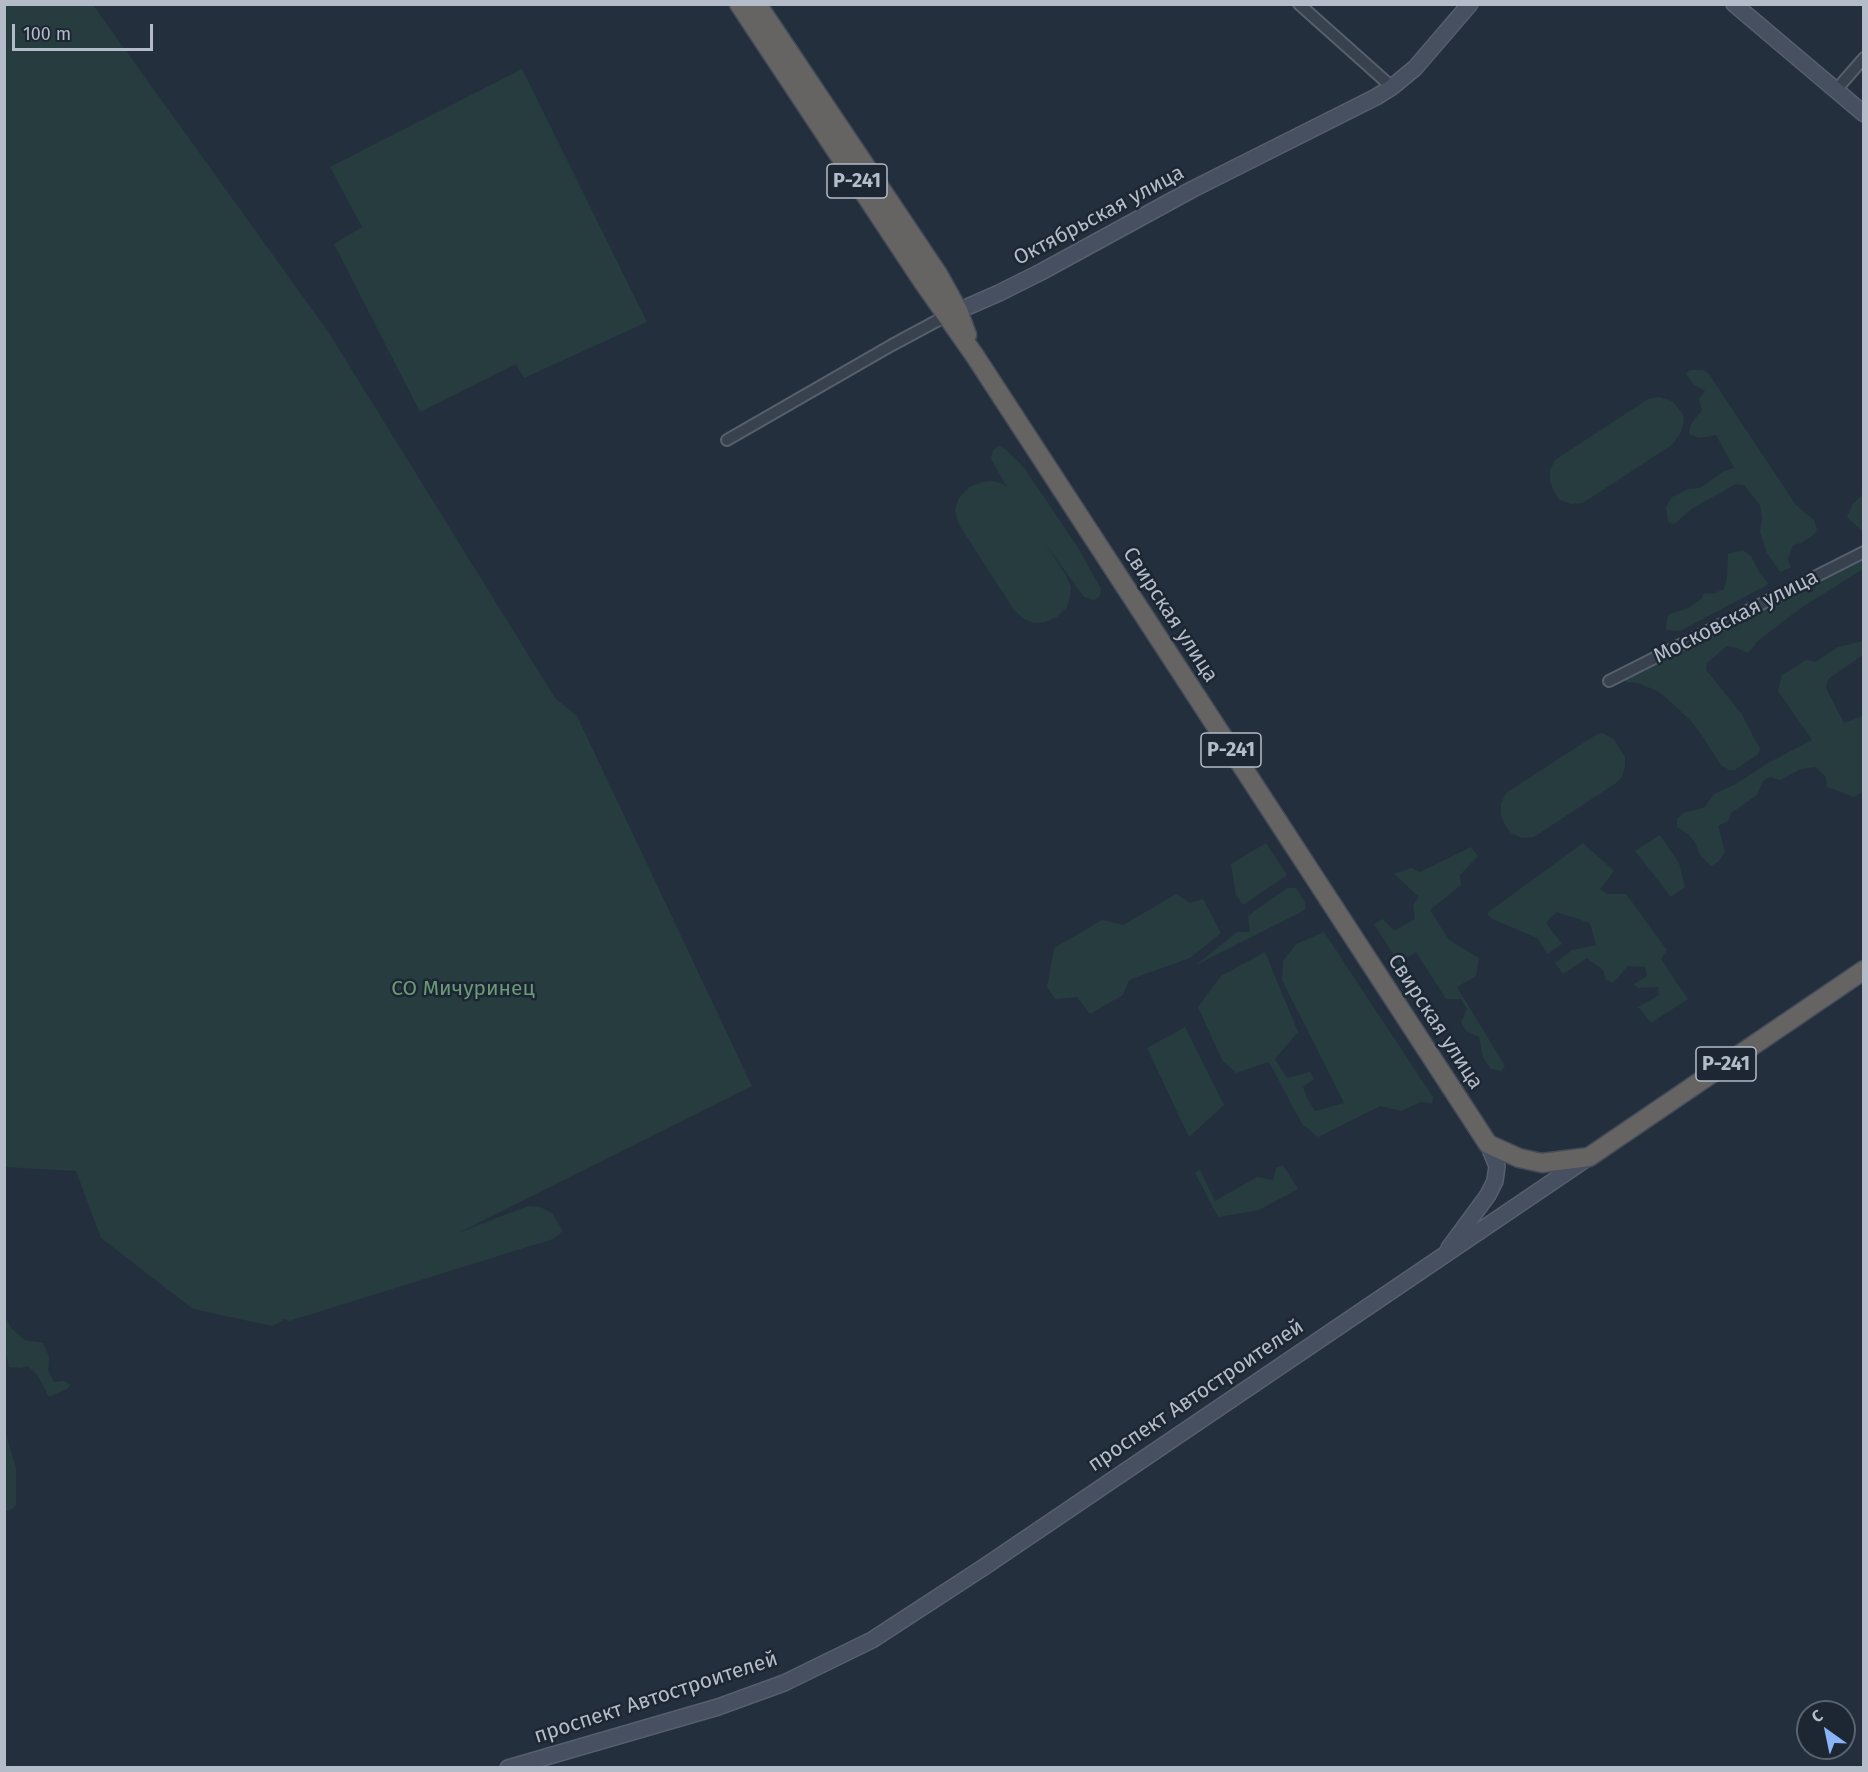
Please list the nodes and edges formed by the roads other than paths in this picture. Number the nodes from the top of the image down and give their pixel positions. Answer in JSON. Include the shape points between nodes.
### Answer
{"nodes":[{"id":1,"x":739,"y":4,"type":"edge"},
{"id":2,"x":757,"y":4,"type":"edge"},
{"id":3,"x":1299,"y":4,"type":"edge"},
{"id":4,"x":1470,"y":4,"type":"edge"},
{"id":5,"x":1734,"y":4,"type":"edge"},
{"id":6,"x":1863,"y":58,"type":"edge"},
{"id":7,"x":1392,"y":87,"type":"junction"},
{"id":8,"x":1836,"y":90,"type":"junction"},
{"id":9,"x":1863,"y":114,"type":"edge"},
{"id":10,"x":952,"y":313,"type":"junction"},
{"id":11,"x":727,"y":440,"type":"dead end"},
{"id":12,"x":1863,"y":552,"type":"edge"},
{"id":13,"x":1609,"y":681,"type":"dead end"},
{"id":14,"x":1863,"y":970,"type":"edge"},
{"id":15,"x":1488,"y":1144,"type":"junction"},
{"id":16,"x":1589,"y":1157,"type":"junction"},
{"id":17,"x":1443,"y":1256,"type":"junction"},
{"id":18,"x":508,"y":1767,"type":"edge"}],
"edges":[{"from":1,"to":10,"type":"highway","name":"Свирская улица","number":"Р-241"},
{"from":2,"to":10,"type":"highway","number":"Р-241","via":[[938,274]]},
{"from":3,"to":7,"type":"street"},
{"from":4,"to":7,"type":"main road","name":"Октябрьская улица","via":[[1416,68]]},
{"from":5,"to":8,"type":"main road"},
{"from":6,"to":8,"type":"street"},
{"from":7,"to":10,"type":"main road","name":"Октябрьская улица","via":[[1041,272]]},
{"from":8,"to":9,"type":"main road"},
{"from":10,"to":11,"type":"street","name":"Октябрьская улица"},
{"from":10,"to":15,"type":"highway","name":"Свирская улица","number":"Р-241","via":[[975,357]]},
{"from":12,"to":13,"type":"street","name":"Московская улица"},
{"from":14,"to":16,"type":"highway","name":"проспект Автостроителей","number":"Р-241"},
{"from":15,"to":16,"type":"highway","number":"Р-241","via":[[1542,1163]]},
{"from":15,"to":17,"type":"main road","name":"Свирская улица","via":[[1497,1166],[1495,1181]]},
{"from":16,"to":17,"type":"main road","name":"проспект Автостроителей"},
{"from":17,"to":18,"type":"main road","name":"проспект Автостроителей","via":[[872,1640],[783,1683],[718,1707]]}]}
